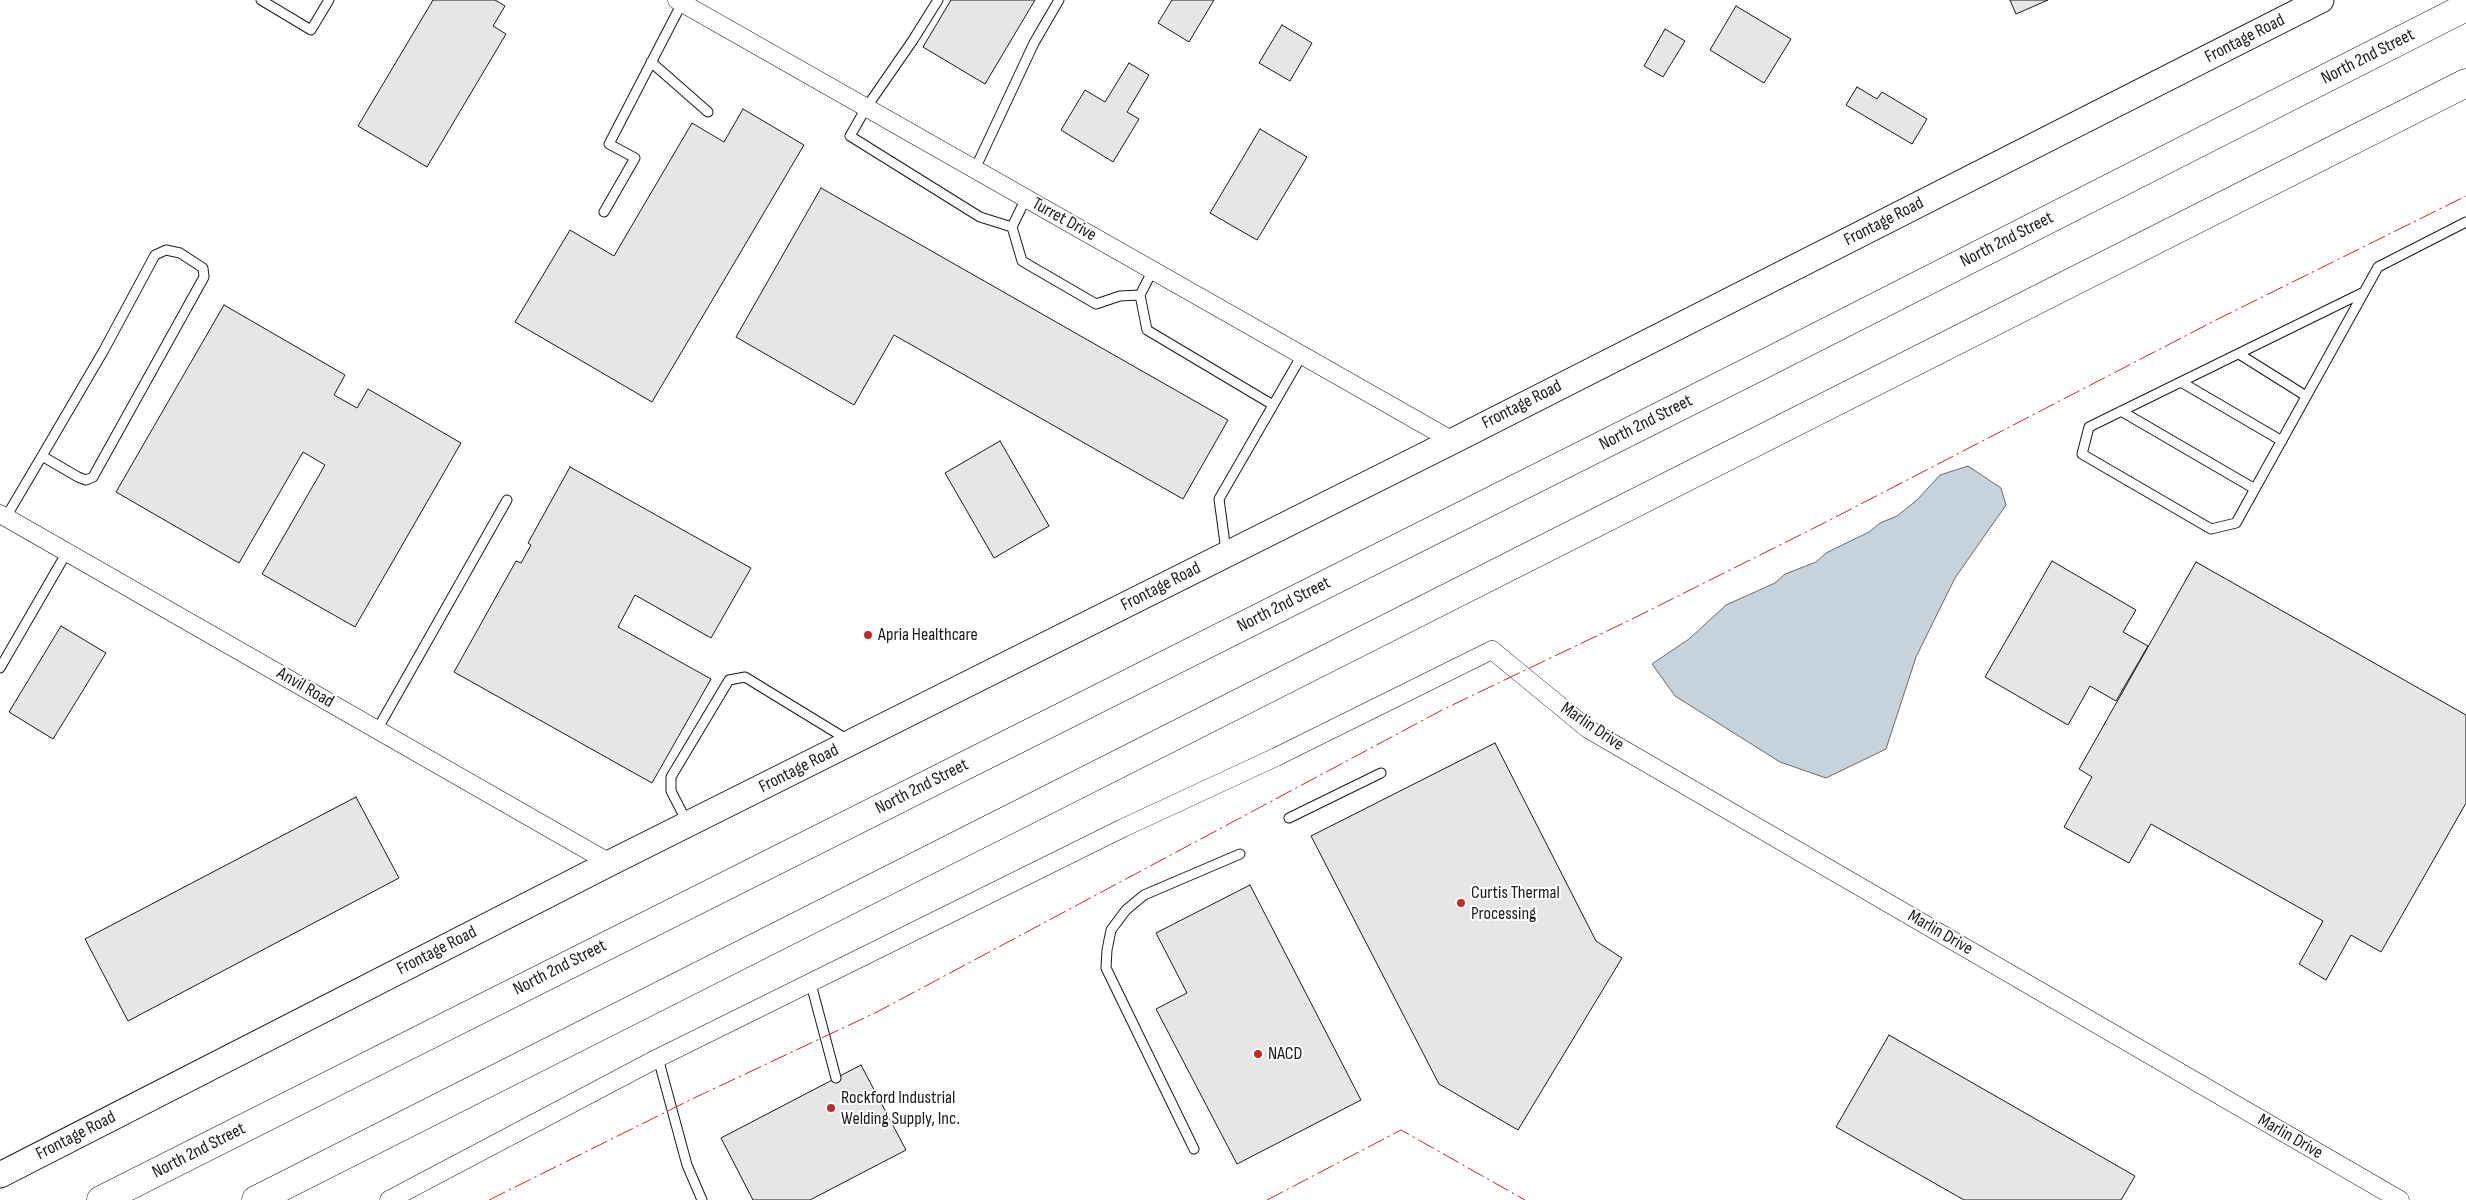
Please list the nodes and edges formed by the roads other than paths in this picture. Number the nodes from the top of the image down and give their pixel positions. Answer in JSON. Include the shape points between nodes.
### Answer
{"nodes":[{"id":1,"x":261,"y":0,"type":"edge"},
{"id":2,"x":329,"y":0,"type":"edge"},
{"id":3,"x":938,"y":0,"type":"edge"},
{"id":4,"x":1059,"y":0,"type":"edge"},
{"id":5,"x":2321,"y":0,"type":"edge"},
{"id":6,"x":681,"y":1,"type":"edge"},
{"id":7,"x":2466,"y":7,"type":"edge"},
{"id":8,"x":651,"y":62,"type":"junction"},
{"id":9,"x":2466,"y":83,"type":"edge"},
{"id":10,"x":866,"y":108,"type":"junction"},
{"id":11,"x":708,"y":112,"type":"dead end"},
{"id":12,"x":974,"y":169,"type":"junction"},
{"id":13,"x":1026,"y":198,"type":"junction"},
{"id":14,"x":604,"y":212,"type":"dead end"},
{"id":15,"x":2466,"y":222,"type":"edge"},
{"id":16,"x":1012,"y":227,"type":"junction"},
{"id":17,"x":1153,"y":270,"type":"junction"},
{"id":18,"x":2362,"y":293,"type":"junction"},
{"id":19,"x":1140,"y":295,"type":"junction"},
{"id":20,"x":2239,"y":354,"type":"junction"},
{"id":21,"x":1302,"y":355,"type":"junction"},
{"id":22,"x":2181,"y":382,"type":"junction"},
{"id":23,"x":2306,"y":396,"type":"junction"},
{"id":24,"x":1273,"y":405,"type":"junction"},
{"id":25,"x":2121,"y":412,"type":"junction"},
{"id":26,"x":1452,"y":441,"type":"junction"},
{"id":27,"x":2282,"y":441,"type":"junction"},
{"id":28,"x":42,"y":456,"type":"junction"},
{"id":29,"x":2255,"y":490,"type":"junction"},
{"id":30,"x":506,"y":500,"type":"dead end"},
{"id":31,"x":3,"y":515,"type":"edge"},
{"id":32,"x":67,"y":552,"type":"junction"},
{"id":33,"x":1227,"y":554,"type":"junction"},
{"id":34,"x":0,"y":668,"type":"edge"},
{"id":35,"x":377,"y":730,"type":"junction"},
{"id":36,"x":851,"y":742,"type":"junction"},
{"id":37,"x":1381,"y":773,"type":"dead end"},
{"id":38,"x":1288,"y":818,"type":"dead end"},
{"id":39,"x":688,"y":824,"type":"junction"},
{"id":40,"x":1240,"y":854,"type":"dead end"},
{"id":41,"x":610,"y":863,"type":"junction"},
{"id":42,"x":811,"y":984,"type":"junction"},
{"id":43,"x":658,"y":1058,"type":"junction"},
{"id":44,"x":836,"y":1078,"type":"dead end"},
{"id":45,"x":1194,"y":1149,"type":"dead end"},
{"id":46,"x":0,"y":1175,"type":"edge"},
{"id":47,"x":101,"y":1200,"type":"edge"},
{"id":48,"x":256,"y":1200,"type":"edge"},
{"id":49,"x":390,"y":1200,"type":"edge"},
{"id":50,"x":702,"y":1200,"type":"edge"},
{"id":51,"x":2400,"y":1200,"type":"edge"}],
"edges":[{"from":1,"to":2,"type":"lane","via":[[311,30]]},
{"from":3,"to":10,"type":"lane"},
{"from":4,"to":12,"type":"lane","via":[[1034,43]]},
{"from":5,"to":26,"type":"street","name":"Frontage Road"},
{"from":6,"to":8,"type":"lane"},
{"from":6,"to":10,"type":"street","name":"Turret Drive"},
{"from":7,"to":47,"type":"main road","name":"North 2nd Street","via":[[1746,373]]},
{"from":8,"to":11,"type":"lane"},
{"from":8,"to":14,"type":"lane","via":[[609,144],[635,158]]},
{"from":9,"to":48,"type":"main road"},
{"from":10,"to":12,"type":"street","name":"Turret Drive"},
{"from":10,"to":16,"type":"lane","via":[[850,136],[980,217]]},
{"from":12,"to":13,"type":"street","name":"Turret Drive"},
{"from":13,"to":16,"type":"lane"},
{"from":13,"to":17,"type":"street","name":"Turret Drive"},
{"from":15,"to":18,"type":"lane","via":[[2378,267]]},
{"from":16,"to":19,"type":"lane","via":[[1022,261],[1096,304],[1120,296]]},
{"from":17,"to":19,"type":"lane"},
{"from":17,"to":21,"type":"street","name":"Turret Drive"},
{"from":18,"to":20,"type":"lane"},
{"from":18,"to":23,"type":"lane"},
{"from":19,"to":24,"type":"lane","via":[[1147,330]]},
{"from":20,"to":22,"type":"lane"},
{"from":20,"to":23,"type":"lane"},
{"from":21,"to":24,"type":"lane"},
{"from":21,"to":26,"type":"street","name":"Turret Drive"},
{"from":22,"to":25,"type":"lane"},
{"from":22,"to":27,"type":"lane"},
{"from":23,"to":27,"type":"lane"},
{"from":24,"to":33,"type":"lane","via":[[1219,499]]},
{"from":25,"to":29,"type":"lane"},
{"from":25,"to":29,"type":"lane","via":[[2089,427],[2082,454],[2211,529],[2236,524]]},
{"from":26,"to":33,"type":"street","name":"Frontage Road"},
{"from":27,"to":29,"type":"lane"},
{"from":28,"to":28,"type":"lane","via":[[155,255],[166,250],[180,253],[203,268],[204,277],[93,477],[86,480],[78,478]]},
{"from":28,"to":31,"type":"lane"},
{"from":30,"to":35,"type":"lane"},
{"from":31,"to":32,"type":"street","name":"Anvil Road"},
{"from":32,"to":34,"type":"lane"},
{"from":32,"to":35,"type":"street","name":"Anvil Road"},
{"from":33,"to":36,"type":"street","name":"Frontage Road"},
{"from":35,"to":41,"type":"street","name":"Anvil Road"},
{"from":36,"to":39,"type":"street","name":"Frontage Road"},
{"from":36,"to":39,"type":"lane","via":[[745,677],[729,680],[670,777],[671,791]]},
{"from":37,"to":38,"type":"lane"},
{"from":39,"to":41,"type":"street","name":"Frontage Road"},
{"from":40,"to":45,"type":"lane","via":[[1144,895],[1126,910],[1111,930],[1107,950],[1106,968]]},
{"from":41,"to":46,"type":"street","name":"Frontage Road"},
{"from":42,"to":43,"type":"street"},
{"from":42,"to":44,"type":"lane"},
{"from":42,"to":51,"type":"street","name":"Marlin Drive","via":[[1123,828],[1276,757],[1492,650],[1588,729]]},
{"from":43,"to":49,"type":"street"},
{"from":43,"to":50,"type":"lane","via":[[687,1164]]}]}
